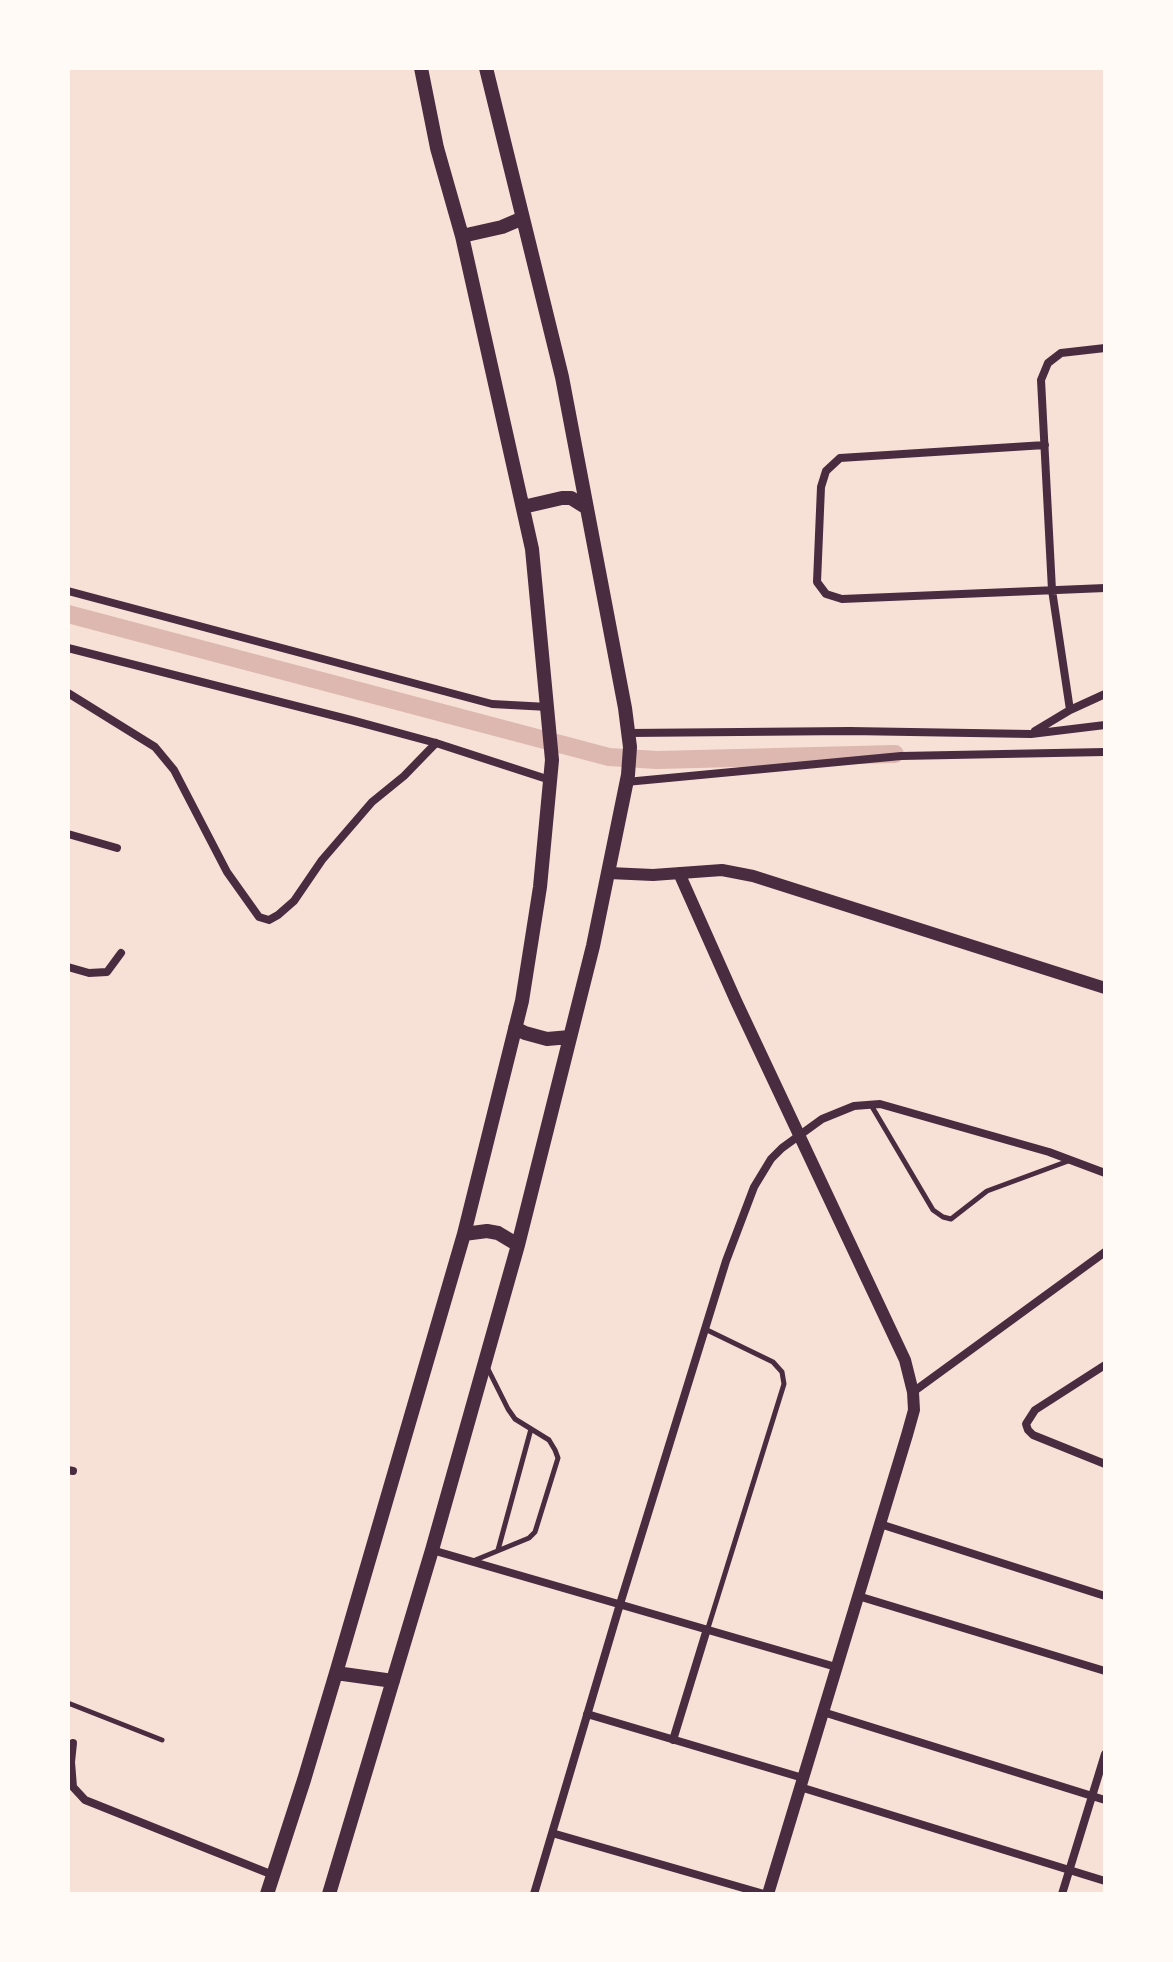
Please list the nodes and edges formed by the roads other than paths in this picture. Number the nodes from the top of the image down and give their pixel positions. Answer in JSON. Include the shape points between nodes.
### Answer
{"nodes":[{"id":1,"x":486,"y":68,"type":"edge"},
{"id":2,"x":420,"y":72,"type":"edge"},
{"id":3,"x":523,"y":218,"type":"junction"},
{"id":4,"x":462,"y":236,"type":"junction"},
{"id":5,"x":1105,"y":348,"type":"edge"},
{"id":6,"x":1045,"y":445,"type":"junction"},
{"id":7,"x":523,"y":507,"type":"junction"},
{"id":8,"x":587,"y":508,"type":"junction"},
{"id":9,"x":1105,"y":588,"type":"edge"},
{"id":10,"x":1052,"y":590,"type":"junction"},
{"id":11,"x":68,"y":591,"type":"edge"},
{"id":12,"x":68,"y":648,"type":"edge"},
{"id":13,"x":68,"y":693,"type":"edge"},
{"id":14,"x":1105,"y":694,"type":"edge"},
{"id":15,"x":548,"y":707,"type":"junction"},
{"id":16,"x":1070,"y":710,"type":"junction"},
{"id":17,"x":1105,"y":725,"type":"edge"},
{"id":18,"x":1031,"y":734,"type":"junction"},
{"id":19,"x":630,"y":740,"type":"junction"},
{"id":20,"x":436,"y":743,"type":"junction"},
{"id":21,"x":1105,"y":752,"type":"edge"},
{"id":22,"x":627,"y":779,"type":"junction"},
{"id":23,"x":550,"y":780,"type":"junction"},
{"id":24,"x":68,"y":834,"type":"edge"},
{"id":25,"x":117,"y":848,"type":"dead end"},
{"id":26,"x":609,"y":873,"type":"junction"},
{"id":27,"x":679,"y":873,"type":"junction"},
{"id":28,"x":121,"y":953,"type":"dead end"},
{"id":29,"x":68,"y":967,"type":"edge"},
{"id":30,"x":1105,"y":988,"type":"edge"},
{"id":31,"x":515,"y":1028,"type":"junction"},
{"id":32,"x":570,"y":1037,"type":"junction"},
{"id":33,"x":870,"y":1104,"type":"junction"},
{"id":34,"x":799,"y":1135,"type":"junction"},
{"id":35,"x":1072,"y":1160,"type":"junction"},
{"id":36,"x":1105,"y":1173,"type":"edge"},
{"id":37,"x":464,"y":1234,"type":"junction"},
{"id":38,"x":518,"y":1245,"type":"junction"},
{"id":39,"x":1105,"y":1252,"type":"edge"},
{"id":40,"x":705,"y":1329,"type":"junction"},
{"id":41,"x":486,"y":1364,"type":"junction"},
{"id":42,"x":1105,"y":1365,"type":"edge"},
{"id":43,"x":913,"y":1392,"type":"junction"},
{"id":44,"x":531,"y":1429,"type":"junction"},
{"id":45,"x":1105,"y":1464,"type":"edge"},
{"id":46,"x":880,"y":1524,"type":"junction"},
{"id":47,"x":432,"y":1550,"type":"junction"},
{"id":48,"x":498,"y":1551,"type":"junction"},
{"id":49,"x":472,"y":1561,"type":"junction"},
{"id":50,"x":858,"y":1596,"type":"junction"},
{"id":51,"x":1105,"y":1596,"type":"edge"},
{"id":52,"x":620,"y":1604,"type":"junction"},
{"id":53,"x":707,"y":1629,"type":"junction"},
{"id":54,"x":836,"y":1667,"type":"junction"},
{"id":55,"x":1105,"y":1671,"type":"edge"},
{"id":56,"x":336,"y":1673,"type":"junction"},
{"id":57,"x":393,"y":1681,"type":"junction"},
{"id":58,"x":68,"y":1703,"type":"edge"},
{"id":59,"x":823,"y":1712,"type":"junction"},
{"id":60,"x":587,"y":1714,"type":"junction"},
{"id":61,"x":162,"y":1740,"type":"dead end"},
{"id":62,"x":673,"y":1740,"type":"junction"},
{"id":63,"x":73,"y":1743,"type":"dead end"},
{"id":64,"x":1105,"y":1754,"type":"edge"},
{"id":65,"x":801,"y":1782,"type":"junction"},
{"id":66,"x":1091,"y":1796,"type":"junction"},
{"id":67,"x":1105,"y":1800,"type":"edge"},
{"id":68,"x":552,"y":1833,"type":"junction"},
{"id":69,"x":1069,"y":1870,"type":"junction"},
{"id":70,"x":273,"y":1875,"type":"junction"},
{"id":71,"x":1105,"y":1881,"type":"edge"},
{"id":72,"x":267,"y":1894,"type":"edge"},
{"id":73,"x":329,"y":1894,"type":"edge"},
{"id":74,"x":534,"y":1894,"type":"edge"},
{"id":75,"x":766,"y":1894,"type":"edge"},
{"id":76,"x":1062,"y":1894,"type":"edge"}],
"edges":[{"from":1,"to":3,"type":"main road"},
{"from":2,"to":4,"type":"main road"},
{"from":3,"to":4,"type":"main road"},
{"from":3,"to":8,"type":"main road"},
{"from":4,"to":7,"type":"main road"},
{"from":5,"to":6,"type":"street","via":[[1061,353],[1048,363],[1041,380]]},
{"from":6,"to":10,"type":"street"},
{"from":6,"to":10,"type":"street","via":[[840,458],[826,471],[821,487],[817,582],[826,594],[842,599]]},
{"from":7,"to":8,"type":"main road","via":[[571,498]]},
{"from":7,"to":15,"type":"main road"},
{"from":8,"to":19,"type":"main road"},
{"from":9,"to":10,"type":"street"},
{"from":10,"to":16,"type":"street"},
{"from":11,"to":15,"type":"street","via":[[492,704]]},
{"from":12,"to":20,"type":"street"},
{"from":13,"to":20,"type":"street","via":[[155,747],[174,770],[227,872],[259,917],[269,920],[294,901],[372,802]]},
{"from":14,"to":16,"type":"street"},
{"from":15,"to":23,"type":"main road"},
{"from":16,"to":18,"type":"street"},
{"from":17,"to":18,"type":"street"},
{"from":18,"to":19,"type":"street","via":[[850,731]]},
{"from":19,"to":22,"type":"main road"},
{"from":20,"to":23,"type":"street"},
{"from":21,"to":22,"type":"street","via":[[901,756]]},
{"from":22,"to":26,"type":"main road"},
{"from":23,"to":31,"type":"main road","via":[[540,887]]},
{"from":24,"to":25,"type":"street"},
{"from":26,"to":27,"type":"street"},
{"from":26,"to":32,"type":"main road"},
{"from":27,"to":30,"type":"street","via":[[722,870],[753,876]]},
{"from":27,"to":34,"type":"street"},
{"from":28,"to":29,"type":"street","via":[[107,972]]},
{"from":31,"to":32,"type":"main road","via":[[547,1039]]},
{"from":31,"to":37,"type":"main road"},
{"from":32,"to":38,"type":"main road"},
{"from":33,"to":34,"type":"street","via":[[822,1119]]},
{"from":33,"to":35,"type":"street"},
{"from":33,"to":35,"type":"lane","via":[[933,1210],[943,1217],[951,1219],[987,1191]]},
{"from":34,"to":40,"type":"street","via":[[771,1159],[754,1187]]},
{"from":34,"to":43,"type":"street","via":[[905,1360]]},
{"from":35,"to":36,"type":"street"},
{"from":37,"to":38,"type":"main road","via":[[498,1233]]},
{"from":37,"to":56,"type":"main road"},
{"from":38,"to":41,"type":"main road"},
{"from":39,"to":43,"type":"street"},
{"from":40,"to":52,"type":"street"},
{"from":40,"to":53,"type":"lane","via":[[773,1362],[784,1384]]},
{"from":41,"to":44,"type":"lane","via":[[508,1409]]},
{"from":41,"to":47,"type":"main road"},
{"from":42,"to":45,"type":"street","via":[[1035,1410],[1026,1424],[1033,1435]]},
{"from":43,"to":46,"type":"street","via":[[914,1410]]},
{"from":44,"to":48,"type":"lane"},
{"from":44,"to":48,"type":"lane","via":[[549,1440],[558,1458],[535,1532]]},
{"from":46,"to":50,"type":"street"},
{"from":46,"to":51,"type":"street"},
{"from":47,"to":49,"type":"street"},
{"from":47,"to":57,"type":"main road"},
{"from":48,"to":49,"type":"lane"},
{"from":49,"to":52,"type":"street"},
{"from":50,"to":54,"type":"street"},
{"from":50,"to":55,"type":"street"},
{"from":52,"to":53,"type":"street"},
{"from":52,"to":60,"type":"street"},
{"from":53,"to":54,"type":"street"},
{"from":53,"to":62,"type":"street"},
{"from":54,"to":59,"type":"street"},
{"from":56,"to":57,"type":"main road"},
{"from":56,"to":70,"type":"main road"},
{"from":57,"to":73,"type":"main road"},
{"from":58,"to":61,"type":"lane"},
{"from":59,"to":65,"type":"street"},
{"from":59,"to":66,"type":"street"},
{"from":60,"to":62,"type":"street"},
{"from":60,"to":68,"type":"street"},
{"from":62,"to":65,"type":"street"},
{"from":63,"to":70,"type":"street","via":[[73,1787],[85,1800]]},
{"from":64,"to":66,"type":"street"},
{"from":65,"to":69,"type":"street"},
{"from":65,"to":75,"type":"street"},
{"from":66,"to":67,"type":"street"},
{"from":66,"to":69,"type":"street"},
{"from":68,"to":74,"type":"street"},
{"from":68,"to":75,"type":"street"},
{"from":69,"to":71,"type":"street"},
{"from":69,"to":76,"type":"street"},
{"from":70,"to":72,"type":"main road"}]}
